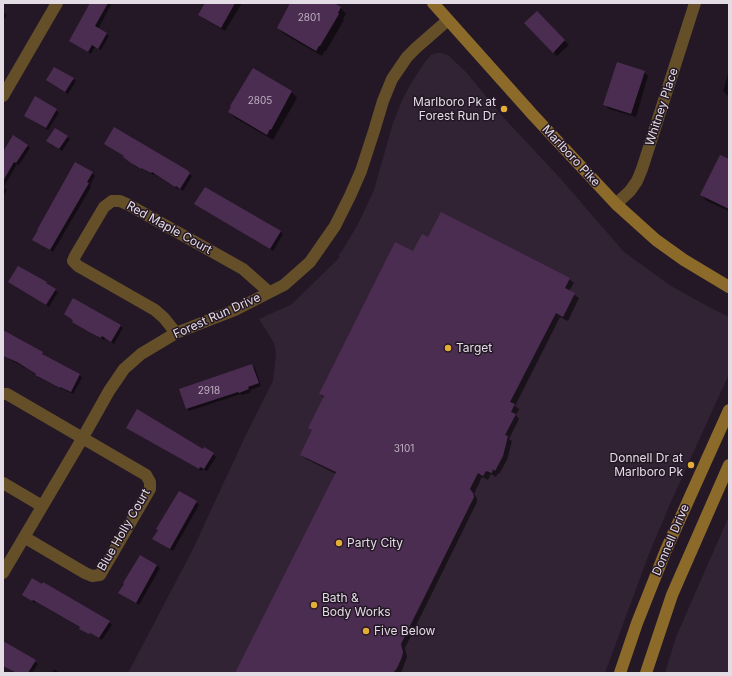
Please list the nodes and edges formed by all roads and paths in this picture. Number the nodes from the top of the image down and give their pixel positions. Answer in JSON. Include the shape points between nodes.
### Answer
{"nodes":[{"id":1,"x":58,"y":3,"type":"edge"},
{"id":2,"x":433,"y":3,"type":"edge"},
{"id":3,"x":695,"y":3,"type":"edge"},
{"id":4,"x":448,"y":20,"type":"junction"},
{"id":5,"x":3,"y":96,"type":"edge"},
{"id":6,"x":616,"y":204,"type":"junction"},
{"id":7,"x":729,"y":287,"type":"edge"},
{"id":8,"x":269,"y":292,"type":"junction"},
{"id":9,"x":176,"y":333,"type":"junction"},
{"id":10,"x":3,"y":394,"type":"edge"},
{"id":11,"x":729,"y":410,"type":"edge"},
{"id":12,"x":82,"y":439,"type":"junction"},
{"id":13,"x":729,"y":465,"type":"edge"},
{"id":14,"x":3,"y":483,"type":"edge"},
{"id":15,"x":42,"y":506,"type":"junction"},
{"id":16,"x":24,"y":537,"type":"junction"},
{"id":17,"x":3,"y":573,"type":"edge"},
{"id":18,"x":620,"y":673,"type":"edge"},
{"id":19,"x":646,"y":673,"type":"edge"}],
"edges":[{"from":1,"to":5,"type":"street"},
{"from":2,"to":4,"type":"street","name":"Marlboro Pike"},
{"from":3,"to":6,"type":"street","name":"Whitney Place","via":[[642,169],[630,191]]},
{"from":4,"to":6,"type":"street","name":"Marlboro Pike"},
{"from":4,"to":8,"type":"street","name":"Forest Run Drive","via":[[407,57],[392,79],[361,171],[335,226],[310,262],[284,285]]},
{"from":6,"to":7,"type":"street","name":"Marlboro Pike","via":[[656,240]]},
{"from":8,"to":9,"type":"street","name":"Forest Run Drive","via":[[235,310]]},
{"from":8,"to":9,"type":"street","name":"Red Maple Court","via":[[243,269],[129,205],[112,201],[104,207],[73,261],[155,310]]},
{"from":9,"to":12,"type":"street","name":"Forest Run Drive","via":[[141,354],[124,369]]},
{"from":10,"to":12,"type":"street","name":"Blue Holly Court","via":[[8,394]]},
{"from":11,"to":18,"type":"street","name":"Donnell Drive","via":[[666,550]]},
{"from":12,"to":15,"type":"street","name":"Forest Run Drive"},
{"from":12,"to":16,"type":"street","name":"Blue Holly Court","via":[[146,475],[150,482],[150,489],[106,567],[100,575],[92,576]]},
{"from":13,"to":19,"type":"street","name":"Donnell Drive","via":[[672,594]]},
{"from":14,"to":15,"type":"street"},
{"from":15,"to":16,"type":"street","name":"Forest Run Drive"},
{"from":16,"to":17,"type":"street","name":"Forest Run Drive"}]}
